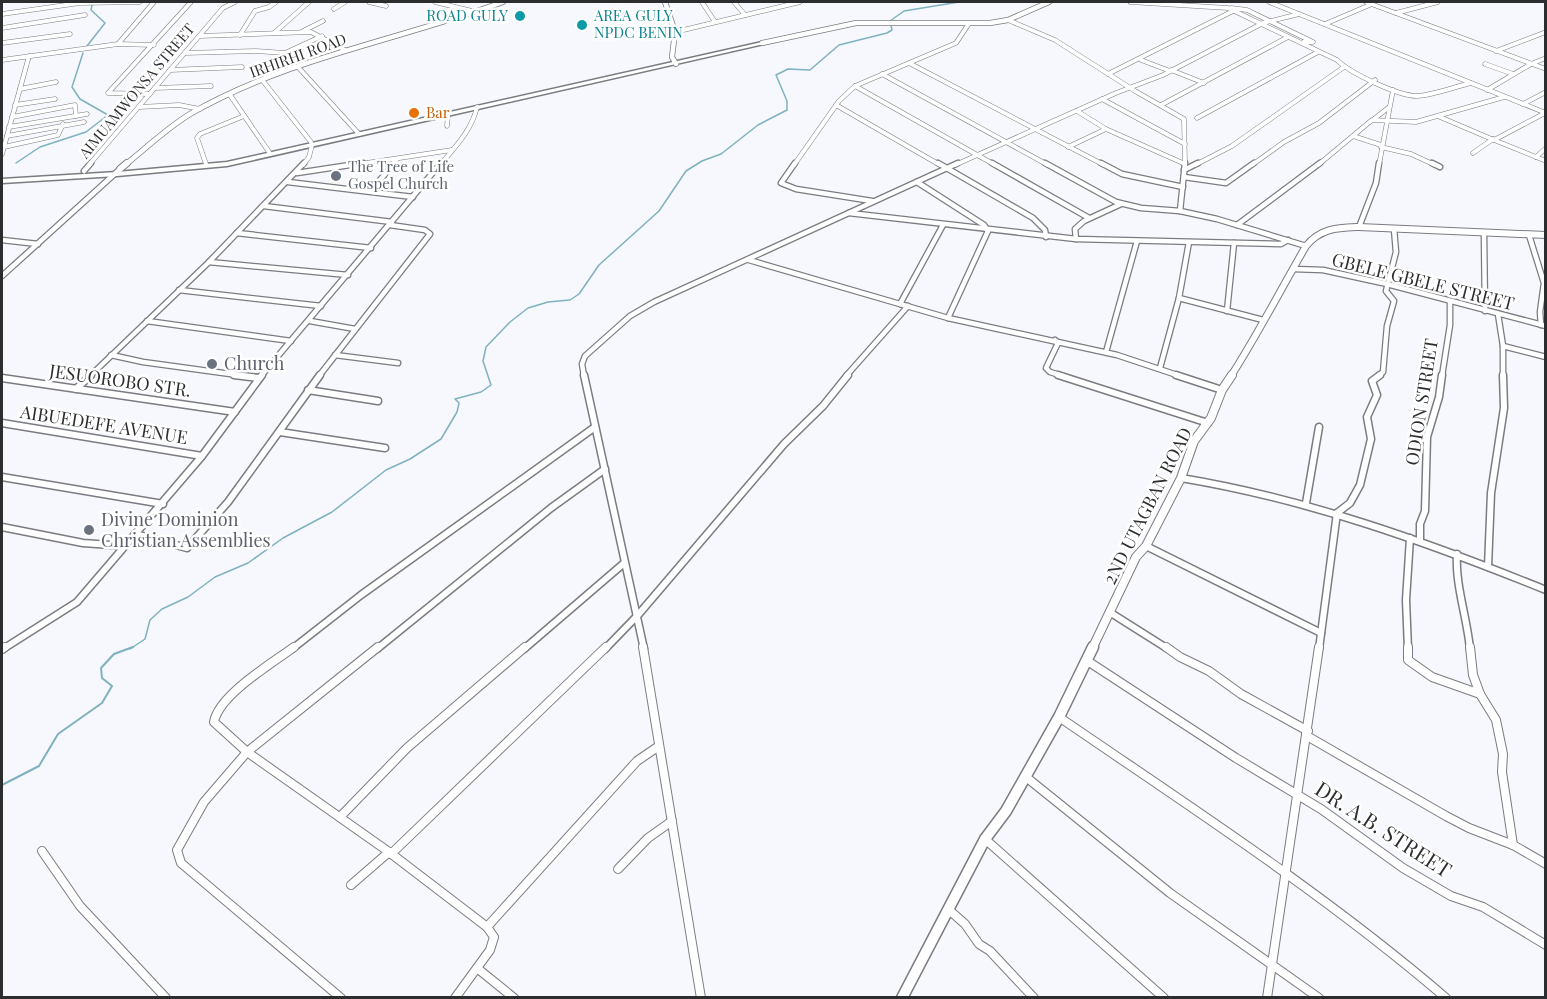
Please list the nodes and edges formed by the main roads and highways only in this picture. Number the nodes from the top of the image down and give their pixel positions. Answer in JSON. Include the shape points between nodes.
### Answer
{"nodes":[{"id":1,"x":762,"y":43,"type":"road end"},
{"id":2,"x":675,"y":62,"type":"junction"},
{"id":3,"x":358,"y":133,"type":"junction"},
{"id":4,"x":312,"y":144,"type":"junction"},
{"id":5,"x":118,"y":172,"type":"junction"},
{"id":6,"x":2,"y":179,"type":"edge"}],
"edges":[{"from":1,"to":2,"type":"main road"},
{"from":2,"to":3,"type":"main road"},
{"from":2,"to":3,"type":"main road"},
{"from":3,"to":4,"type":"main road"},
{"from":4,"to":5,"type":"main road","via":[[206,164]]},
{"from":4,"to":5,"type":"main road","via":[[227,164]]},
{"from":5,"to":6,"type":"main road"},
{"from":5,"to":6,"type":"main road","via":[[84,171]]}]}
